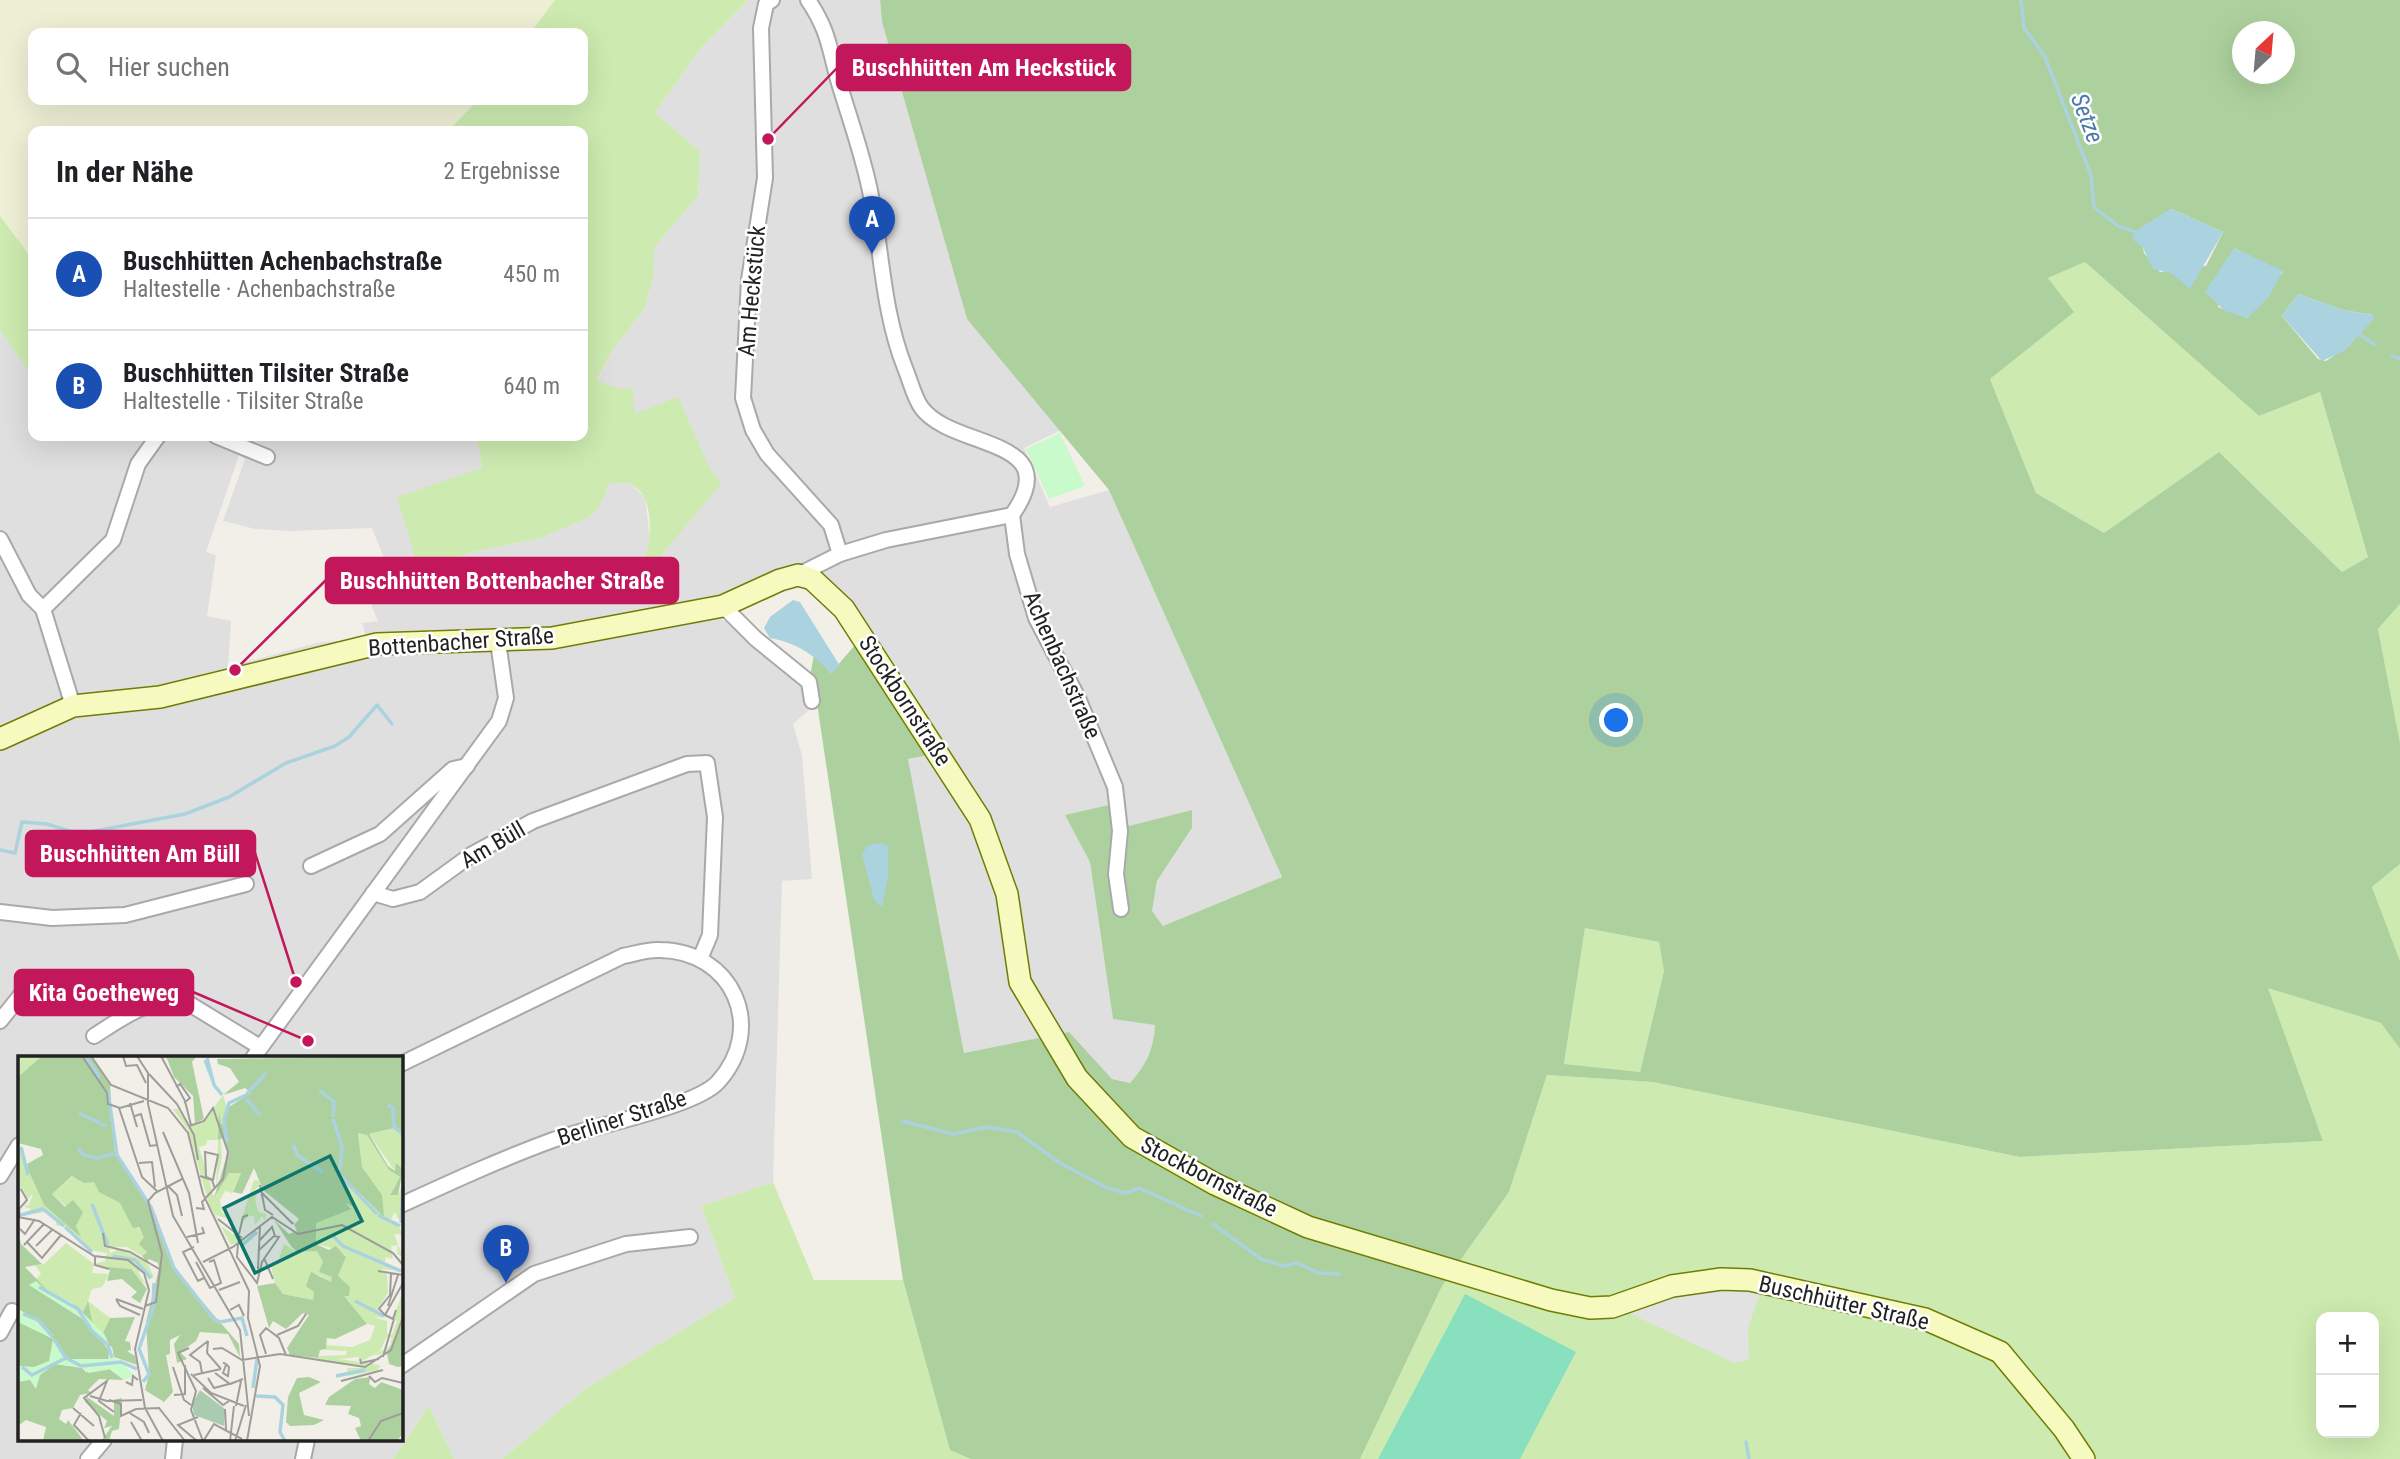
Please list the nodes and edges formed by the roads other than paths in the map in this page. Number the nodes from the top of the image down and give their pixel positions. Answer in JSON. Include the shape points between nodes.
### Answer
{"nodes":[{"id":1,"x":772,"y":0,"type":"edge"},
{"id":2,"x":808,"y":0,"type":"edge"},
{"id":3,"x":154,"y":441,"type":"edge"},
{"id":4,"x":228,"y":441,"type":"edge"},
{"id":5,"x":267,"y":457,"type":"dead end"},
{"id":6,"x":1012,"y":515,"type":"junction"},
{"id":7,"x":0,"y":539,"type":"edge"},
{"id":8,"x":840,"y":554,"type":"junction"},
{"id":9,"x":805,"y":577,"type":"junction"},
{"id":10,"x":723,"y":606,"type":"junction"},
{"id":11,"x":43,"y":609,"type":"junction"},
{"id":12,"x":498,"y":642,"type":"junction"},
{"id":13,"x":812,"y":701,"type":"dead end"},
{"id":14,"x":73,"y":706,"type":"junction"},
{"id":15,"x":0,"y":739,"type":"edge"},
{"id":16,"x":467,"y":766,"type":"junction"},
{"id":17,"x":312,"y":866,"type":"dead end"},
{"id":18,"x":246,"y":884,"type":"dead end"},
{"id":19,"x":373,"y":893,"type":"junction"},
{"id":20,"x":1121,"y":909,"type":"dead end"},
{"id":21,"x":0,"y":912,"type":"edge"},
{"id":22,"x":700,"y":959,"type":"junction"},
{"id":23,"x":29,"y":985,"type":"dead end"},
{"id":24,"x":0,"y":1021,"type":"edge"},
{"id":25,"x":94,"y":1036,"type":"dead end"},
{"id":26,"x":257,"y":1053,"type":"edge"},
{"id":27,"x":402,"y":1064,"type":"edge"},
{"id":28,"x":18,"y":1147,"type":"edge"},
{"id":29,"x":0,"y":1175,"type":"edge"},
{"id":30,"x":402,"y":1205,"type":"edge"},
{"id":31,"x":690,"y":1237,"type":"dead end"},
{"id":32,"x":1551,"y":1300,"type":"joint"},
{"id":33,"x":12,"y":1311,"type":"dead end"},
{"id":34,"x":0,"y":1333,"type":"edge"},
{"id":35,"x":402,"y":1365,"type":"edge"},
{"id":36,"x":100,"y":1442,"type":"edge"},
{"id":37,"x":88,"y":1459,"type":"edge"},
{"id":38,"x":2084,"y":1459,"type":"edge"}],
"edges":[{"from":1,"to":8,"type":"street","name":"Am Heckstück","via":[[766,4],[761,29],[765,178],[749,280],[743,398],[767,454],[831,525]]},
{"from":2,"to":6,"type":"street","via":[[825,25],[871,194],[890,316],[906,371],[921,408],[957,433],[1015,454],[1027,472],[1026,496]]},
{"from":3,"to":11,"type":"street","via":[[138,464],[113,540]]},
{"from":4,"to":5,"type":"street"},
{"from":6,"to":8,"type":"street","name":"Bottenbacher Straße"},
{"from":6,"to":20,"type":"street","name":"Achenbachstraße","via":[[1017,554],[1037,618],[1078,698],[1115,787]]},
{"from":7,"to":11,"type":"street","via":[[29,595]]},
{"from":8,"to":9,"type":"street","name":"Bottenbacher Straße"},
{"from":9,"to":10,"type":"street","name":"Bottenbacher Straße","via":[[780,580]]},
{"from":9,"to":32,"type":"street","name":"Stockbornstraße","via":[[844,609],[981,819],[1007,894],[1020,982],[1077,1078],[1132,1137],[1215,1184],[1308,1227]]},
{"from":10,"to":12,"type":"street","name":"Bottenbacher Straße","via":[[552,638]]},
{"from":10,"to":13,"type":"street","via":[[808,682]]},
{"from":11,"to":14,"type":"street"},
{"from":12,"to":14,"type":"street","name":"Bottenbacher Straße","via":[[377,644],[160,696]]},
{"from":12,"to":16,"type":"street","via":[[506,698],[499,721]]},
{"from":14,"to":15,"type":"street","name":"Bottenbacher Straße"},
{"from":16,"to":17,"type":"street","via":[[453,769],[380,834]]},
{"from":16,"to":19,"type":"street"},
{"from":18,"to":21,"type":"street","via":[[125,915],[52,918]]},
{"from":19,"to":22,"type":"street","name":"Am Büll","via":[[393,899],[420,892],[471,855],[533,821],[687,764],[708,763],[715,817],[710,935]]},
{"from":19,"to":26,"type":"street"},
{"from":22,"to":27,"type":"street","name":"Berliner Straße","via":[[661,950],[623,956]]},
{"from":22,"to":30,"type":"street","name":"Berliner Straße","via":[[736,992],[742,1016],[741,1044],[718,1083],[677,1104],[506,1157]]},
{"from":23,"to":24,"type":"street"},
{"from":25,"to":26,"type":"street","via":[[146,1005],[177,1000],[188,1003]]},
{"from":28,"to":29,"type":"street"},
{"from":31,"to":35,"type":"street","via":[[626,1244],[534,1274]]},
{"from":32,"to":38,"type":"street","name":"Buschhütter Straße","via":[[1590,1308],[1612,1307],[1672,1286],[1750,1280],[1925,1318],[2000,1352]]},
{"from":33,"to":34,"type":"street"},
{"from":36,"to":37,"type":"street"}]}
